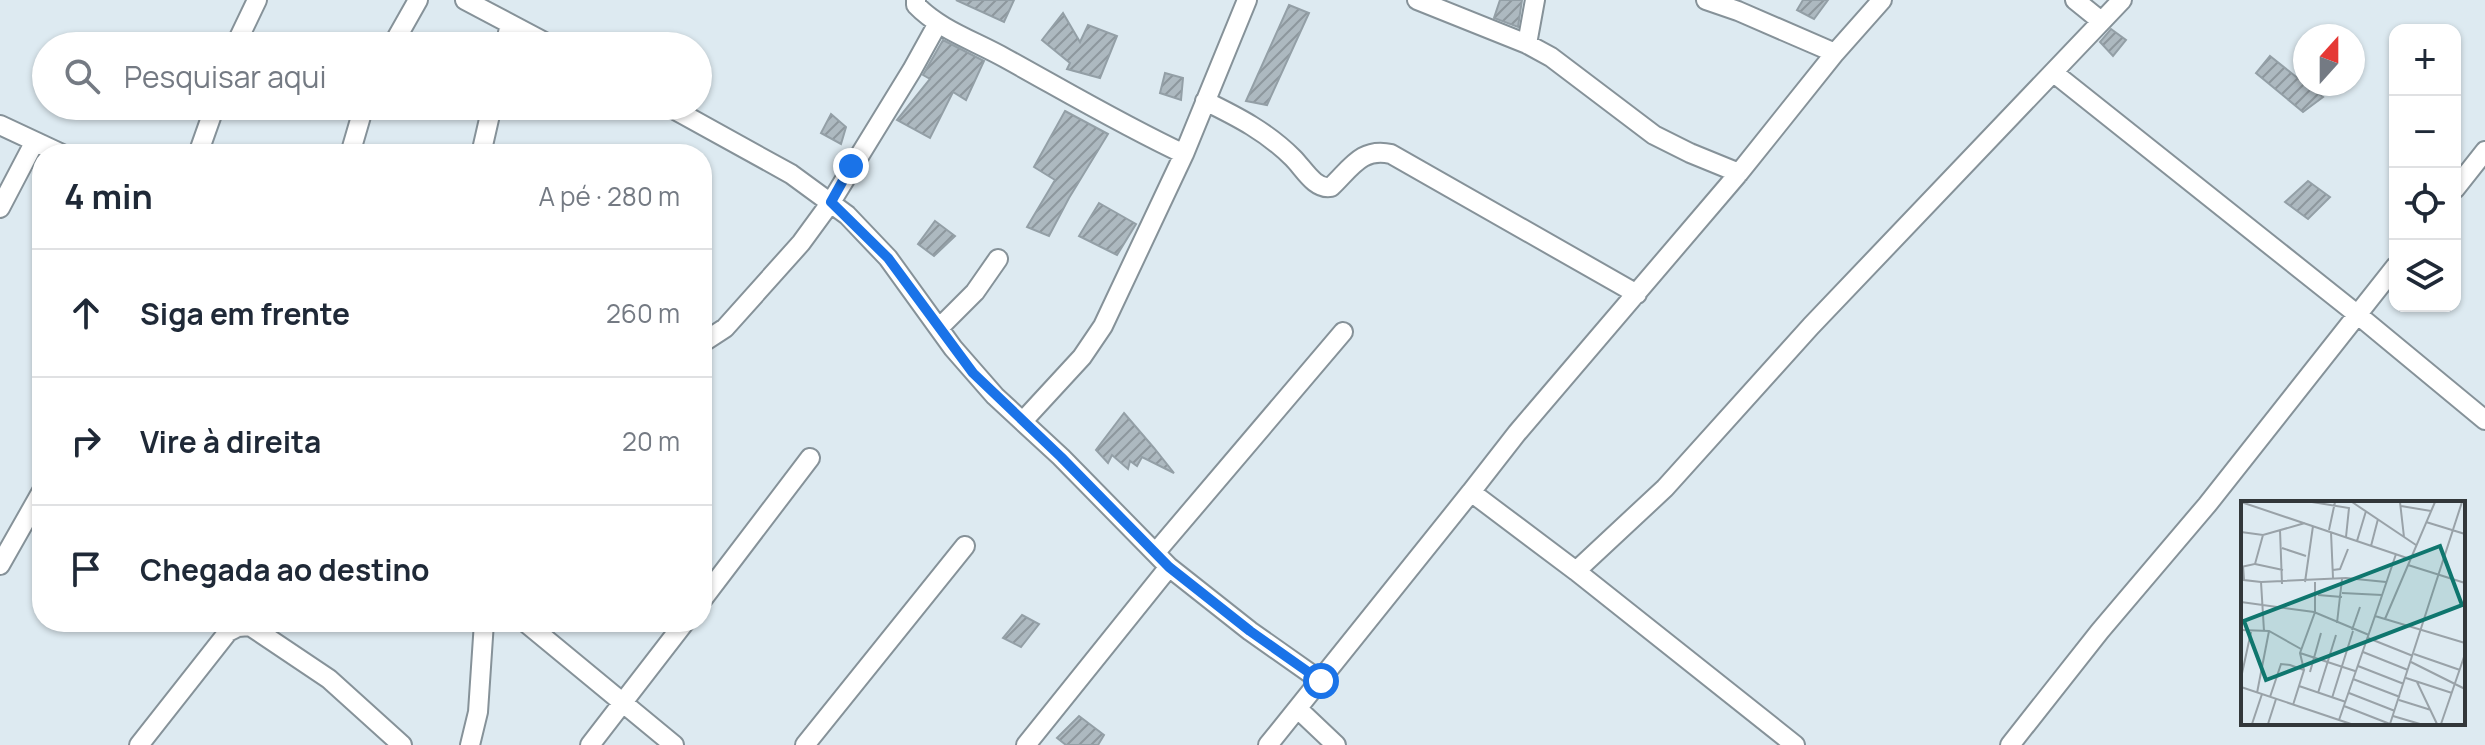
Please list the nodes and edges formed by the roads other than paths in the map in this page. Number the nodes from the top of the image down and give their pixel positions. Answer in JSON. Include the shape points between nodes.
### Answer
{"nodes":[{"id":1,"x":257,"y":0,"type":"edge"},
{"id":2,"x":418,"y":0,"type":"edge"},
{"id":3,"x":465,"y":0,"type":"edge"},
{"id":4,"x":916,"y":0,"type":"edge"},
{"id":5,"x":1247,"y":0,"type":"edge"},
{"id":6,"x":1417,"y":0,"type":"edge"},
{"id":7,"x":1535,"y":0,"type":"edge"},
{"id":8,"x":1706,"y":0,"type":"edge"},
{"id":9,"x":1882,"y":0,"type":"edge"},
{"id":10,"x":2075,"y":0,"type":"edge"},
{"id":11,"x":2122,"y":0,"type":"edge"},
{"id":12,"x":2101,"y":21,"type":"junction"},
{"id":13,"x":938,"y":23,"type":"junction"},
{"id":14,"x":510,"y":24,"type":"junction"},
{"id":15,"x":242,"y":32,"type":"edge"},
{"id":16,"x":400,"y":32,"type":"edge"},
{"id":17,"x":508,"y":32,"type":"edge"},
{"id":18,"x":525,"y":32,"type":"edge"},
{"id":19,"x":1527,"y":44,"type":"junction"},
{"id":20,"x":1835,"y":53,"type":"junction"},
{"id":21,"x":2054,"y":73,"type":"junction"},
{"id":22,"x":1205,"y":101,"type":"junction"},
{"id":23,"x":210,"y":120,"type":"edge"},
{"id":24,"x":360,"y":120,"type":"edge"},
{"id":25,"x":489,"y":120,"type":"edge"},
{"id":26,"x":693,"y":120,"type":"edge"},
{"id":27,"x":0,"y":125,"type":"edge"},
{"id":28,"x":34,"y":143,"type":"edge"},
{"id":29,"x":202,"y":144,"type":"edge"},
{"id":30,"x":353,"y":144,"type":"edge"},
{"id":31,"x":483,"y":144,"type":"edge"},
{"id":32,"x":32,"y":147,"type":"edge"},
{"id":33,"x":2485,"y":151,"type":"edge"},
{"id":34,"x":1184,"y":154,"type":"junction"},
{"id":35,"x":1739,"y":173,"type":"junction"},
{"id":36,"x":2461,"y":181,"type":"edge"},
{"id":37,"x":831,"y":202,"type":"junction"},
{"id":38,"x":0,"y":208,"type":"edge"},
{"id":39,"x":998,"y":259,"type":"dead end"},
{"id":40,"x":2389,"y":275,"type":"edge"},
{"id":41,"x":1637,"y":294,"type":"junction"},
{"id":42,"x":2358,"y":315,"type":"junction"},
{"id":43,"x":939,"y":328,"type":"junction"},
{"id":44,"x":1343,"y":332,"type":"dead end"},
{"id":45,"x":712,"y":336,"type":"edge"},
{"id":46,"x":2485,"y":420,"type":"edge"},
{"id":47,"x":1023,"y":421,"type":"junction"},
{"id":48,"x":810,"y":458,"type":"dead end"},
{"id":49,"x":1471,"y":492,"type":"junction"},
{"id":50,"x":32,"y":509,"type":"edge"},
{"id":51,"x":965,"y":546,"type":"dead end"},
{"id":52,"x":1156,"y":552,"type":"junction"},
{"id":53,"x":0,"y":565,"type":"edge"},
{"id":54,"x":1169,"y":567,"type":"junction"},
{"id":55,"x":1576,"y":571,"type":"junction"},
{"id":56,"x":712,"y":587,"type":"edge"},
{"id":57,"x":228,"y":632,"type":"edge"},
{"id":58,"x":259,"y":632,"type":"edge"},
{"id":59,"x":483,"y":632,"type":"edge"},
{"id":60,"x":537,"y":632,"type":"edge"},
{"id":61,"x":677,"y":632,"type":"edge"},
{"id":62,"x":1321,"y":681,"type":"junction"},
{"id":63,"x":622,"y":704,"type":"junction"},
{"id":64,"x":1298,"y":709,"type":"junction"},
{"id":65,"x":139,"y":745,"type":"edge"},
{"id":66,"x":402,"y":745,"type":"edge"},
{"id":67,"x":470,"y":745,"type":"edge"},
{"id":68,"x":590,"y":745,"type":"edge"},
{"id":69,"x":674,"y":745,"type":"edge"},
{"id":70,"x":805,"y":745,"type":"edge"},
{"id":71,"x":1026,"y":745,"type":"edge"},
{"id":72,"x":1268,"y":745,"type":"edge"},
{"id":73,"x":1336,"y":745,"type":"edge"},
{"id":74,"x":1795,"y":745,"type":"edge"},
{"id":75,"x":2010,"y":745,"type":"edge"}],
"edges":[{"from":1,"to":15,"type":"street"},
{"from":2,"to":16,"type":"street"},
{"from":3,"to":14,"type":"street"},
{"from":4,"to":13,"type":"street"},
{"from":5,"to":22,"type":"street"},
{"from":6,"to":19,"type":"street"},
{"from":7,"to":19,"type":"street"},
{"from":8,"to":20,"type":"street"},
{"from":9,"to":20,"type":"street"},
{"from":10,"to":12,"type":"street"},
{"from":11,"to":12,"type":"street"},
{"from":12,"to":21,"type":"street"},
{"from":13,"to":34,"type":"street"},
{"from":13,"to":37,"type":"street"},
{"from":14,"to":17,"type":"street"},
{"from":14,"to":18,"type":"street"},
{"from":19,"to":35,"type":"street","via":[[1654,135]]},
{"from":20,"to":35,"type":"street"},
{"from":21,"to":42,"type":"street"},
{"from":21,"to":55,"type":"street","via":[[1811,326],[1665,488]]},
{"from":22,"to":34,"type":"street"},
{"from":22,"to":41,"type":"street","via":[[1275,140],[1317,185],[1331,187],[1376,150],[1391,154]]},
{"from":23,"to":29,"type":"street"},
{"from":24,"to":30,"type":"street"},
{"from":25,"to":31,"type":"street"},
{"from":26,"to":37,"type":"street"},
{"from":27,"to":28,"type":"street"},
{"from":32,"to":38,"type":"street"},
{"from":33,"to":36,"type":"street"},
{"from":34,"to":47,"type":"street","via":[[1103,326]]},
{"from":35,"to":41,"type":"street"},
{"from":37,"to":43,"type":"street","via":[[888,258]]},
{"from":37,"to":45,"type":"street","via":[[801,243]]},
{"from":39,"to":43,"type":"street"},
{"from":40,"to":42,"type":"street"},
{"from":41,"to":49,"type":"street"},
{"from":42,"to":46,"type":"street"},
{"from":42,"to":75,"type":"street"},
{"from":43,"to":47,"type":"street","via":[[973,373]]},
{"from":44,"to":52,"type":"street"},
{"from":47,"to":52,"type":"street"},
{"from":48,"to":56,"type":"street"},
{"from":49,"to":55,"type":"street"},
{"from":49,"to":62,"type":"street"},
{"from":50,"to":53,"type":"street"},
{"from":51,"to":70,"type":"street"},
{"from":52,"to":54,"type":"street"},
{"from":54,"to":62,"type":"street"},
{"from":54,"to":71,"type":"street"},
{"from":55,"to":74,"type":"street"},
{"from":57,"to":65,"type":"street"},
{"from":58,"to":66,"type":"street","via":[[329,679]]},
{"from":59,"to":67,"type":"street","via":[[478,712]]},
{"from":60,"to":63,"type":"street"},
{"from":61,"to":63,"type":"street"},
{"from":62,"to":64,"type":"street"},
{"from":63,"to":68,"type":"street"},
{"from":63,"to":69,"type":"street"},
{"from":64,"to":72,"type":"street"},
{"from":64,"to":73,"type":"street"}]}
